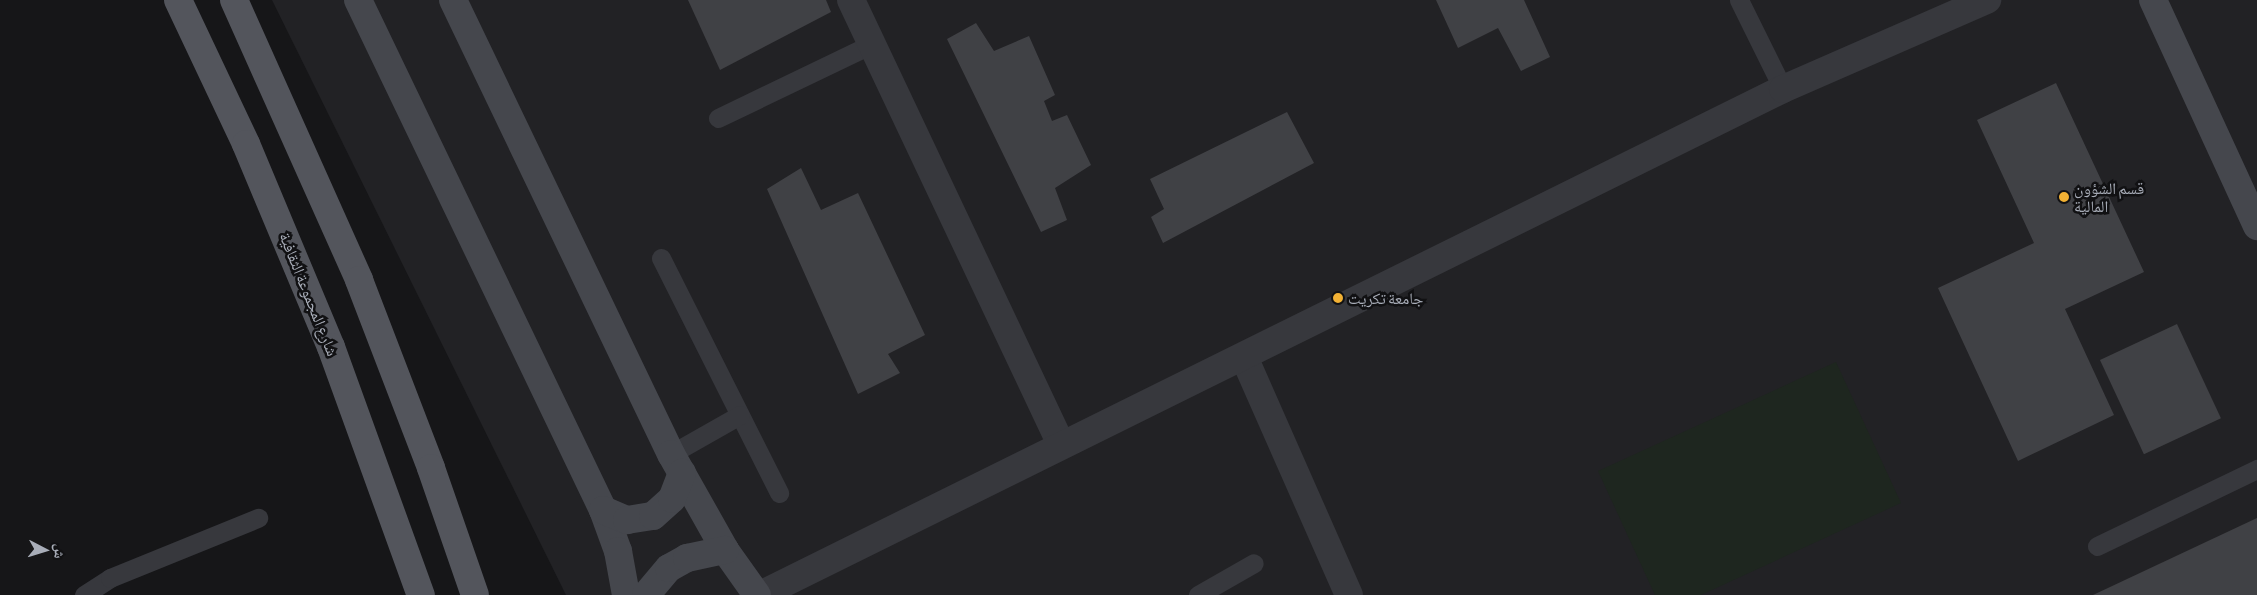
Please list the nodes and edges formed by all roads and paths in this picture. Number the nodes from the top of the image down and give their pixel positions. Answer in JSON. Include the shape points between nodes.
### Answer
{"nodes":[{"id":1,"x":178,"y":0,"type":"edge"},
{"id":2,"x":234,"y":0,"type":"edge"},
{"id":3,"x":358,"y":0,"type":"edge"},
{"id":4,"x":453,"y":0,"type":"edge"},
{"id":5,"x":851,"y":0,"type":"edge"},
{"id":6,"x":1739,"y":0,"type":"edge"},
{"id":7,"x":1988,"y":0,"type":"edge"},
{"id":8,"x":2153,"y":0,"type":"edge"},
{"id":9,"x":872,"y":44,"type":"junction"},
{"id":10,"x":1783,"y":89,"type":"junction"},
{"id":11,"x":718,"y":118,"type":"dead end"},
{"id":12,"x":2257,"y":226,"type":"edge"},
{"id":13,"x":661,"y":258,"type":"dead end"},
{"id":14,"x":1244,"y":357,"type":"junction"},
{"id":15,"x":740,"y":415,"type":"junction"},
{"id":16,"x":1061,"y":444,"type":"junction"},
{"id":17,"x":676,"y":464,"type":"junction"},
{"id":18,"x":2257,"y":469,"type":"edge"},
{"id":19,"x":779,"y":494,"type":"dead end"},
{"id":20,"x":603,"y":510,"type":"junction"},
{"id":21,"x":258,"y":518,"type":"dead end"},
{"id":22,"x":2096,"y":546,"type":"dead end"},
{"id":23,"x":726,"y":550,"type":"junction"},
{"id":24,"x":1254,"y":564,"type":"dead end"},
{"id":25,"x":84,"y":595,"type":"edge"},
{"id":26,"x":421,"y":595,"type":"edge"},
{"id":27,"x":475,"y":595,"type":"edge"},
{"id":28,"x":626,"y":595,"type":"edge"},
{"id":29,"x":646,"y":595,"type":"edge"},
{"id":30,"x":758,"y":595,"type":"edge"},
{"id":31,"x":1198,"y":595,"type":"edge"},
{"id":32,"x":1349,"y":595,"type":"edge"}],
"edges":[{"from":1,"to":26,"type":"main road","name":"شارع المجموعة الثقافية","via":[[246,144],[316,310]]},
{"from":2,"to":27,"type":"main road","via":[[359,280],[431,468]]},
{"from":3,"to":20,"type":"street"},
{"from":4,"to":17,"type":"street"},
{"from":5,"to":9,"type":"street"},
{"from":6,"to":10,"type":"lane"},
{"from":7,"to":10,"type":"street"},
{"from":8,"to":12,"type":"street"},
{"from":9,"to":11,"type":"lane"},
{"from":9,"to":16,"type":"street"},
{"from":10,"to":14,"type":"street"},
{"from":13,"to":15,"type":"lane"},
{"from":14,"to":16,"type":"street"},
{"from":14,"to":32,"type":"street"},
{"from":15,"to":17,"type":"lane"},
{"from":15,"to":19,"type":"lane"},
{"from":16,"to":30,"type":"street"},
{"from":17,"to":20,"type":"street","via":[[672,499],[653,516],[627,520]]},
{"from":17,"to":23,"type":"street"},
{"from":18,"to":22,"type":"lane"},
{"from":20,"to":28,"type":"street","via":[[618,551]]},
{"from":21,"to":25,"type":"lane","via":[[110,578]]},
{"from":23,"to":29,"type":"street","via":[[687,558],[669,568]]},
{"from":23,"to":30,"type":"street"},
{"from":24,"to":31,"type":"lane"}]}
